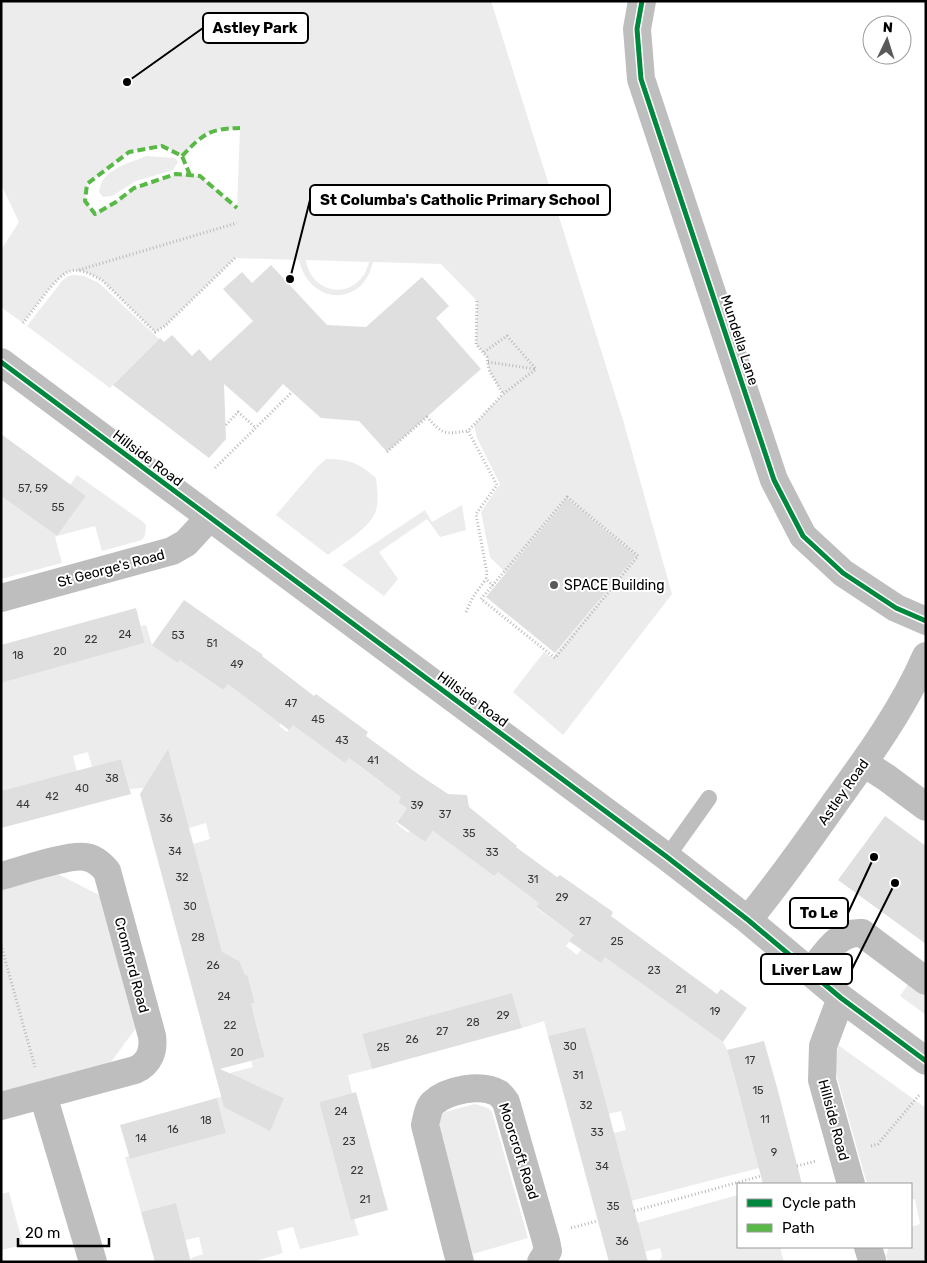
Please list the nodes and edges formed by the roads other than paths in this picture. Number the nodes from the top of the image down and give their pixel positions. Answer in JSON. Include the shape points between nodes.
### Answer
{"nodes":[{"id":1,"x":642,"y":1,"type":"edge"},
{"id":2,"x":1,"y":362,"type":"edge"},
{"id":3,"x":209,"y":518,"type":"junction"},
{"id":4,"x":1,"y":598,"type":"edge"},
{"id":5,"x":926,"y":621,"type":"edge"},
{"id":6,"x":926,"y":656,"type":"edge"},
{"id":7,"x":864,"y":763,"type":"junction"},
{"id":8,"x":709,"y":798,"type":"dead end"},
{"id":9,"x":926,"y":806,"type":"edge"},
{"id":10,"x":667,"y":856,"type":"junction"},
{"id":11,"x":1,"y":876,"type":"edge"},
{"id":12,"x":748,"y":920,"type":"junction"},
{"id":13,"x":811,"y":972,"type":"junction"},
{"id":14,"x":926,"y":981,"type":"edge"},
{"id":15,"x":841,"y":998,"type":"junction"},
{"id":16,"x":926,"y":1061,"type":"edge"},
{"id":17,"x":40,"y":1085,"type":"junction"},
{"id":18,"x":1,"y":1106,"type":"edge"},
{"id":19,"x":851,"y":1183,"type":"edge"},
{"id":20,"x":93,"y":1262,"type":"edge"},
{"id":21,"x":460,"y":1262,"type":"edge"},
{"id":22,"x":541,"y":1262,"type":"edge"}],
"edges":[{"from":1,"to":5,"type":"street","name":"Mundella Lane","via":[[637,29],[641,79],[774,480],[802,536],[843,573],[896,608]]},
{"from":2,"to":3,"type":"street","name":"Hillside Road"},
{"from":3,"to":4,"type":"street","name":"St George's Road","via":[[186,543],[172,551]]},
{"from":3,"to":10,"type":"street","name":"Hillside Road"},
{"from":6,"to":7,"type":"street","name":"Astley Road","via":[[902,705]]},
{"from":7,"to":9,"type":"street"},
{"from":7,"to":12,"type":"street","name":"Astley Road"},
{"from":8,"to":10,"type":"lane"},
{"from":10,"to":12,"type":"street","name":"Hillside Road"},
{"from":11,"to":17,"type":"street","name":"Cromford Road","via":[[73,857],[87,857],[102,865],[107,871],[152,1039],[150,1058],[140,1068]]},
{"from":12,"to":13,"type":"street","name":"Hillside Road"},
{"from":13,"to":14,"type":"street","via":[[836,942],[854,932],[862,933]]},
{"from":13,"to":15,"type":"street","name":"Hillside Road"},
{"from":15,"to":16,"type":"street","name":"Hillside Road"},
{"from":15,"to":19,"type":"street","name":"Hillside Road","via":[[823,1046],[822,1080]]},
{"from":17,"to":18,"type":"street","name":"Cromford Road"},
{"from":17,"to":20,"type":"street"},
{"from":21,"to":22,"type":"street","name":"Moorcroft Road","via":[[425,1124],[432,1104],[437,1100],[464,1089],[477,1088],[498,1094],[506,1102],[546,1241],[548,1251]]}]}
